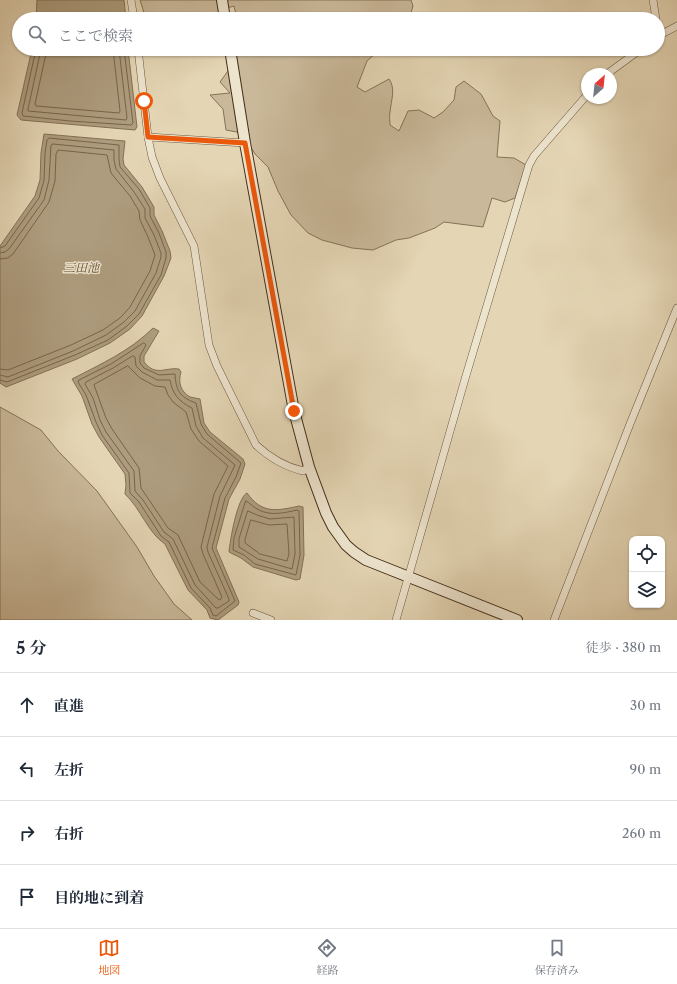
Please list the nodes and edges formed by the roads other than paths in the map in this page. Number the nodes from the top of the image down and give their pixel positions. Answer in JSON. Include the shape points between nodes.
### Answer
{"nodes":[{"id":1,"x":131,"y":0,"type":"edge"},
{"id":2,"x":222,"y":0,"type":"edge"},
{"id":3,"x":653,"y":0,"type":"edge"},
{"id":4,"x":133,"y":12,"type":"edge"},
{"id":5,"x":224,"y":12,"type":"edge"},
{"id":6,"x":655,"y":12,"type":"edge"},
{"id":7,"x":677,"y":26,"type":"edge"},
{"id":8,"x":665,"y":30,"type":"edge"},
{"id":9,"x":139,"y":56,"type":"edge"},
{"id":10,"x":231,"y":56,"type":"edge"},
{"id":11,"x":631,"y":56,"type":"edge"},
{"id":12,"x":615,"y":68,"type":"edge"},
{"id":13,"x":581,"y":102,"type":"edge"},
{"id":14,"x":148,"y":137,"type":"junction"},
{"id":15,"x":245,"y":143,"type":"junction"},
{"id":16,"x":677,"y":308,"type":"edge"},
{"id":17,"x":310,"y":467,"type":"junction"},
{"id":18,"x":408,"y":577,"type":"junction"},
{"id":19,"x":253,"y":613,"type":"dead end"},
{"id":20,"x":271,"y":620,"type":"edge"},
{"id":21,"x":396,"y":620,"type":"edge"},
{"id":22,"x":517,"y":620,"type":"edge"},
{"id":23,"x":554,"y":620,"type":"edge"}],
"edges":[{"from":1,"to":4,"type":"street"},
{"from":2,"to":5,"type":"street"},
{"from":3,"to":6,"type":"street"},
{"from":7,"to":8,"type":"street"},
{"from":9,"to":14,"type":"street"},
{"from":10,"to":15,"type":"street"},
{"from":11,"to":12,"type":"street"},
{"from":13,"to":18,"type":"street","via":[[529,165]]},
{"from":14,"to":15,"type":"street"},
{"from":14,"to":17,"type":"street","via":[[160,178],[194,246],[209,345],[246,426],[256,445],[267,454],[295,469],[303,471]]},
{"from":15,"to":17,"type":"street","via":[[294,411]]},
{"from":16,"to":23,"type":"street"},
{"from":17,"to":18,"type":"street","via":[[326,513],[346,545],[366,560]]},
{"from":18,"to":21,"type":"street"},
{"from":18,"to":22,"type":"street"},
{"from":19,"to":20,"type":"street"}]}
